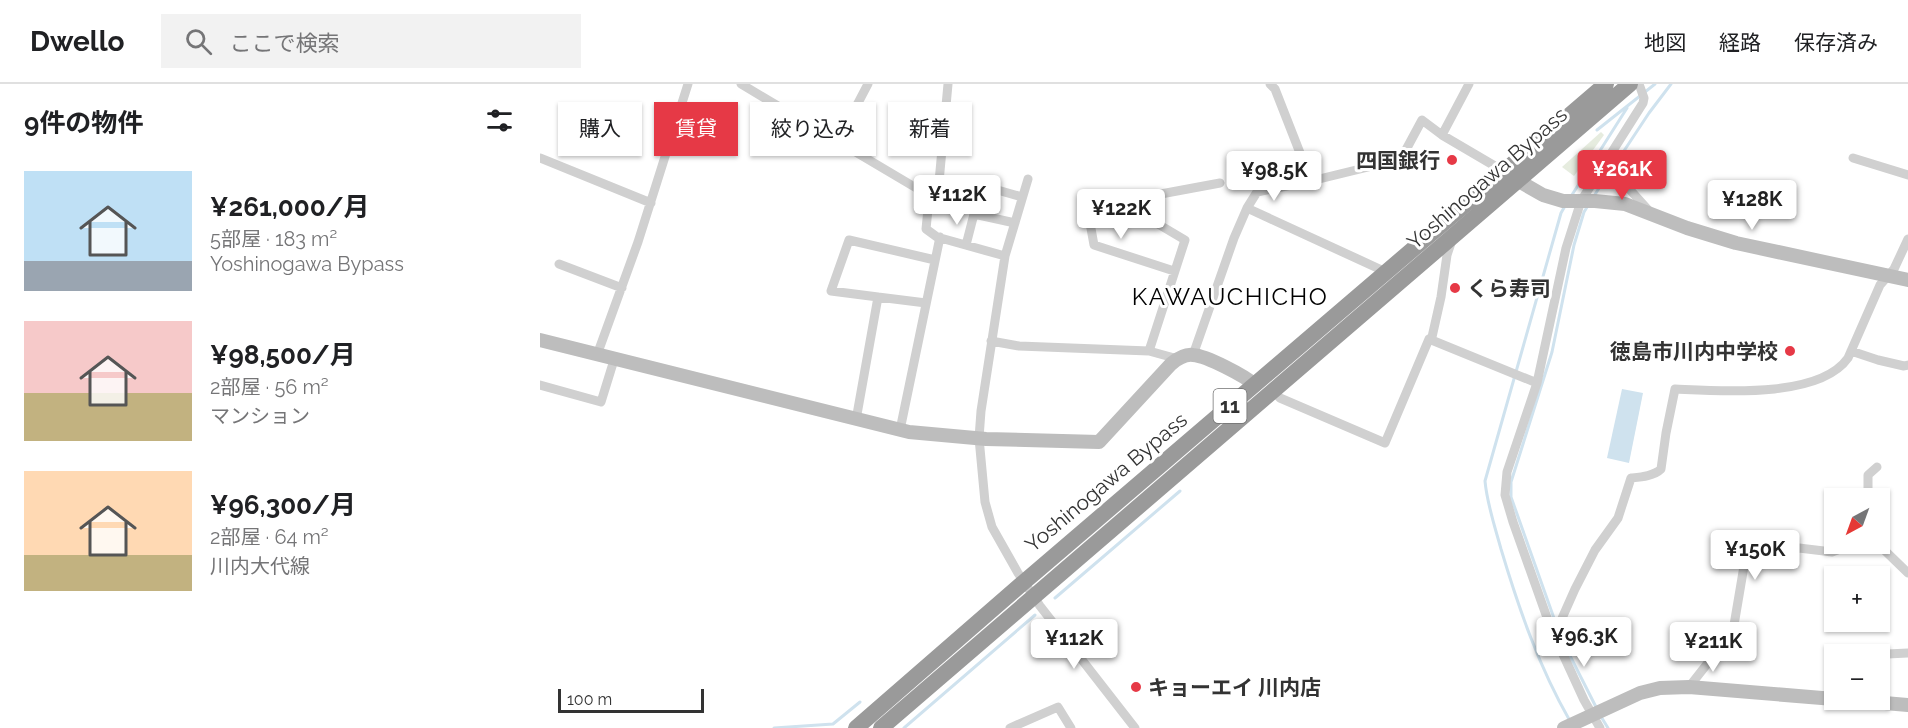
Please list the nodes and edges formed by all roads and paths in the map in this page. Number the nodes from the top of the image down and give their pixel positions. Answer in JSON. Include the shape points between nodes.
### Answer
{"nodes":[{"id":1,"x":688,"y":84,"type":"edge"},
{"id":2,"x":741,"y":84,"type":"edge"},
{"id":3,"x":868,"y":84,"type":"edge"},
{"id":4,"x":948,"y":84,"type":"edge"},
{"id":5,"x":1270,"y":84,"type":"edge"},
{"id":6,"x":1469,"y":84,"type":"edge"},
{"id":7,"x":1606,"y":84,"type":"edge"},
{"id":8,"x":1639,"y":90,"type":"edge"},
{"id":9,"x":772,"y":102,"type":"edge"},
{"id":10,"x":859,"y":102,"type":"edge"},
{"id":11,"x":1442,"y":135,"type":"junction"},
{"id":12,"x":863,"y":156,"type":"edge"},
{"id":13,"x":540,"y":158,"type":"edge"},
{"id":14,"x":1852,"y":158,"type":"dead end"},
{"id":15,"x":1611,"y":166,"type":"junction"},
{"id":16,"x":1908,"y":175,"type":"edge"},
{"id":17,"x":1511,"y":176,"type":"junction"},
{"id":18,"x":1028,"y":179,"type":"dead end"},
{"id":19,"x":1311,"y":181,"type":"junction"},
{"id":20,"x":1220,"y":183,"type":"dead end"},
{"id":21,"x":926,"y":195,"type":"junction"},
{"id":22,"x":1022,"y":197,"type":"junction"},
{"id":23,"x":1580,"y":201,"type":"junction"},
{"id":24,"x":651,"y":203,"type":"junction"},
{"id":25,"x":1134,"y":204,"type":"dead end"},
{"id":26,"x":1247,"y":208,"type":"junction"},
{"id":27,"x":1650,"y":212,"type":"junction"},
{"id":28,"x":974,"y":214,"type":"junction"},
{"id":29,"x":1015,"y":223,"type":"junction"},
{"id":30,"x":940,"y":237,"type":"junction"},
{"id":31,"x":1453,"y":238,"type":"junction"},
{"id":32,"x":1908,"y":239,"type":"edge"},
{"id":33,"x":966,"y":245,"type":"junction"},
{"id":34,"x":1005,"y":256,"type":"junction"},
{"id":35,"x":935,"y":261,"type":"junction"},
{"id":36,"x":559,"y":264,"type":"dead end"},
{"id":37,"x":1174,"y":271,"type":"junction"},
{"id":38,"x":1386,"y":272,"type":"junction"},
{"id":39,"x":1888,"y":276,"type":"junction"},
{"id":40,"x":1908,"y":280,"type":"edge"},
{"id":41,"x":622,"y":288,"type":"junction"},
{"id":42,"x":879,"y":297,"type":"junction"},
{"id":43,"x":926,"y":303,"type":"junction"},
{"id":44,"x":1429,"y":339,"type":"junction"},
{"id":45,"x":540,"y":340,"type":"edge"},
{"id":46,"x":991,"y":341,"type":"junction"},
{"id":47,"x":1149,"y":351,"type":"junction"},
{"id":48,"x":1851,"y":351,"type":"junction"},
{"id":49,"x":597,"y":355,"type":"junction"},
{"id":50,"x":1193,"y":355,"type":"junction"},
{"id":51,"x":1178,"y":359,"type":"junction"},
{"id":52,"x":614,"y":360,"type":"junction"},
{"id":53,"x":1908,"y":365,"type":"edge"},
{"id":54,"x":1537,"y":383,"type":"junction"},
{"id":55,"x":540,"y":385,"type":"edge"},
{"id":56,"x":1255,"y":385,"type":"junction"},
{"id":57,"x":1273,"y":391,"type":"junction"},
{"id":58,"x":856,"y":420,"type":"junction"},
{"id":59,"x":900,"y":430,"type":"junction"},
{"id":60,"x":979,"y":438,"type":"junction"},
{"id":61,"x":1877,"y":466,"type":"dead end"},
{"id":62,"x":1868,"y":488,"type":"edge"},
{"id":63,"x":1824,"y":551,"type":"edge"},
{"id":64,"x":1888,"y":554,"type":"edge"},
{"id":65,"x":1908,"y":573,"type":"edge"},
{"id":66,"x":1024,"y":582,"type":"junction"},
{"id":67,"x":1034,"y":596,"type":"junction"},
{"id":68,"x":1556,"y":629,"type":"junction"},
{"id":69,"x":1908,"y":653,"type":"edge"},
{"id":70,"x":1890,"y":654,"type":"edge"},
{"id":71,"x":1689,"y":687,"type":"junction"},
{"id":72,"x":1824,"y":698,"type":"edge"},
{"id":73,"x":1890,"y":704,"type":"edge"},
{"id":74,"x":1908,"y":705,"type":"edge"},
{"id":75,"x":1598,"y":717,"type":"edge"},
{"id":76,"x":1569,"y":726,"type":"edge"},
{"id":77,"x":856,"y":728,"type":"edge"},
{"id":78,"x":881,"y":728,"type":"edge"},
{"id":79,"x":1010,"y":728,"type":"edge"},
{"id":80,"x":1071,"y":728,"type":"edge"},
{"id":81,"x":1135,"y":728,"type":"edge"}],
"edges":[{"from":1,"to":24,"type":"street"},
{"from":2,"to":9,"type":"street"},
{"from":3,"to":10,"type":"street"},
{"from":4,"to":21,"type":"street","via":[[939,182]]},
{"from":5,"to":19,"type":"street"},
{"from":6,"to":11,"type":"street"},
{"from":7,"to":17,"type":"highway","name":"Yoshinogawa Bypass","number":"11"},
{"from":8,"to":15,"type":"street"},
{"from":8,"to":17,"type":"highway","name":"Yoshinogawa Bypass","number":"11"},
{"from":11,"to":17,"type":"street"},
{"from":11,"to":19,"type":"street","via":[[1422,120],[1401,159]]},
{"from":12,"to":21,"type":"street"},
{"from":13,"to":24,"type":"street"},
{"from":14,"to":16,"type":"street"},
{"from":15,"to":23,"type":"street"},
{"from":15,"to":27,"type":"street"},
{"from":17,"to":23,"type":"street","via":[[1544,195]]},
{"from":17,"to":31,"type":"highway","name":"Yoshinogawa Bypass","number":"11"},
{"from":17,"to":38,"type":"highway","name":"Yoshinogawa Bypass","number":"11"},
{"from":18,"to":22,"type":"street"},
{"from":19,"to":26,"type":"street","via":[[1257,192]]},
{"from":20,"to":37,"type":"street","via":[[1150,196],[1158,224],[1185,240]]},
{"from":21,"to":30,"type":"street","via":[[926,229]]},
{"from":22,"to":28,"type":"street","via":[[980,185]]},
{"from":22,"to":29,"type":"street"},
{"from":23,"to":27,"type":"street","via":[[1625,204]]},
{"from":23,"to":54,"type":"street"},
{"from":24,"to":41,"type":"street"},
{"from":25,"to":37,"type":"street","via":[[1088,212],[1094,245]]},
{"from":26,"to":38,"type":"street"},
{"from":26,"to":50,"type":"street"},
{"from":27,"to":39,"type":"street","via":[[1736,243]]},
{"from":28,"to":29,"type":"street"},
{"from":28,"to":33,"type":"street"},
{"from":29,"to":34,"type":"street"},
{"from":30,"to":33,"type":"street"},
{"from":30,"to":35,"type":"street"},
{"from":31,"to":44,"type":"street"},
{"from":31,"to":57,"type":"highway","name":"Yoshinogawa Bypass","number":"11"},
{"from":32,"to":39,"type":"street"},
{"from":33,"to":34,"type":"street"},
{"from":34,"to":46,"type":"street"},
{"from":35,"to":42,"type":"street","via":[[849,240],[831,291]]},
{"from":35,"to":43,"type":"street"},
{"from":36,"to":41,"type":"street"},
{"from":37,"to":47,"type":"street"},
{"from":38,"to":56,"type":"highway","name":"Yoshinogawa Bypass","number":"11"},
{"from":39,"to":40,"type":"street"},
{"from":39,"to":48,"type":"street"},
{"from":41,"to":49,"type":"street"},
{"from":42,"to":43,"type":"street"},
{"from":42,"to":58,"type":"street"},
{"from":43,"to":59,"type":"street"},
{"from":44,"to":54,"type":"street"},
{"from":44,"to":57,"type":"street","via":[[1385,443],[1280,398]]},
{"from":45,"to":49,"type":"street"},
{"from":46,"to":47,"type":"street"},
{"from":46,"to":60,"type":"street"},
{"from":47,"to":51,"type":"street"},
{"from":48,"to":53,"type":"street"},
{"from":48,"to":68,"type":"street","via":[[1839,368],[1795,386],[1754,391],[1675,389],[1661,469],[1632,478],[1618,518],[1595,550]]},
{"from":49,"to":52,"type":"street"},
{"from":50,"to":51,"type":"street"},
{"from":50,"to":56,"type":"street","via":[[1246,377]]},
{"from":51,"to":60,"type":"street","via":[[1099,442]]},
{"from":52,"to":55,"type":"street","via":[[602,402]]},
{"from":52,"to":58,"type":"street"},
{"from":54,"to":68,"type":"street","via":[[1507,472],[1505,495]]},
{"from":56,"to":66,"type":"highway","name":"Yoshinogawa Bypass","number":"11"},
{"from":57,"to":67,"type":"highway","name":"Yoshinogawa Bypass","number":"11"},
{"from":58,"to":59,"type":"street"},
{"from":59,"to":60,"type":"street"},
{"from":60,"to":66,"type":"street","via":[[985,502],[992,526]]},
{"from":61,"to":62,"type":"street","via":[[1868,475]]},
{"from":63,"to":71,"type":"street","via":[[1799,548],[1779,560],[1744,566],[1733,631]]},
{"from":64,"to":65,"type":"street"},
{"from":66,"to":67,"type":"street"},
{"from":66,"to":77,"type":"highway","name":"Yoshinogawa Bypass","number":"11"},
{"from":67,"to":78,"type":"highway","name":"Yoshinogawa Bypass","number":"11"},
{"from":67,"to":81,"type":"street"},
{"from":68,"to":75,"type":"street"},
{"from":69,"to":70,"type":"street"},
{"from":71,"to":72,"type":"street"},
{"from":71,"to":75,"type":"street","via":[[1640,693]]},
{"from":73,"to":74,"type":"street"},
{"from":75,"to":76,"type":"street"},
{"from":79,"to":80,"type":"street","via":[[1058,707]]}]}
